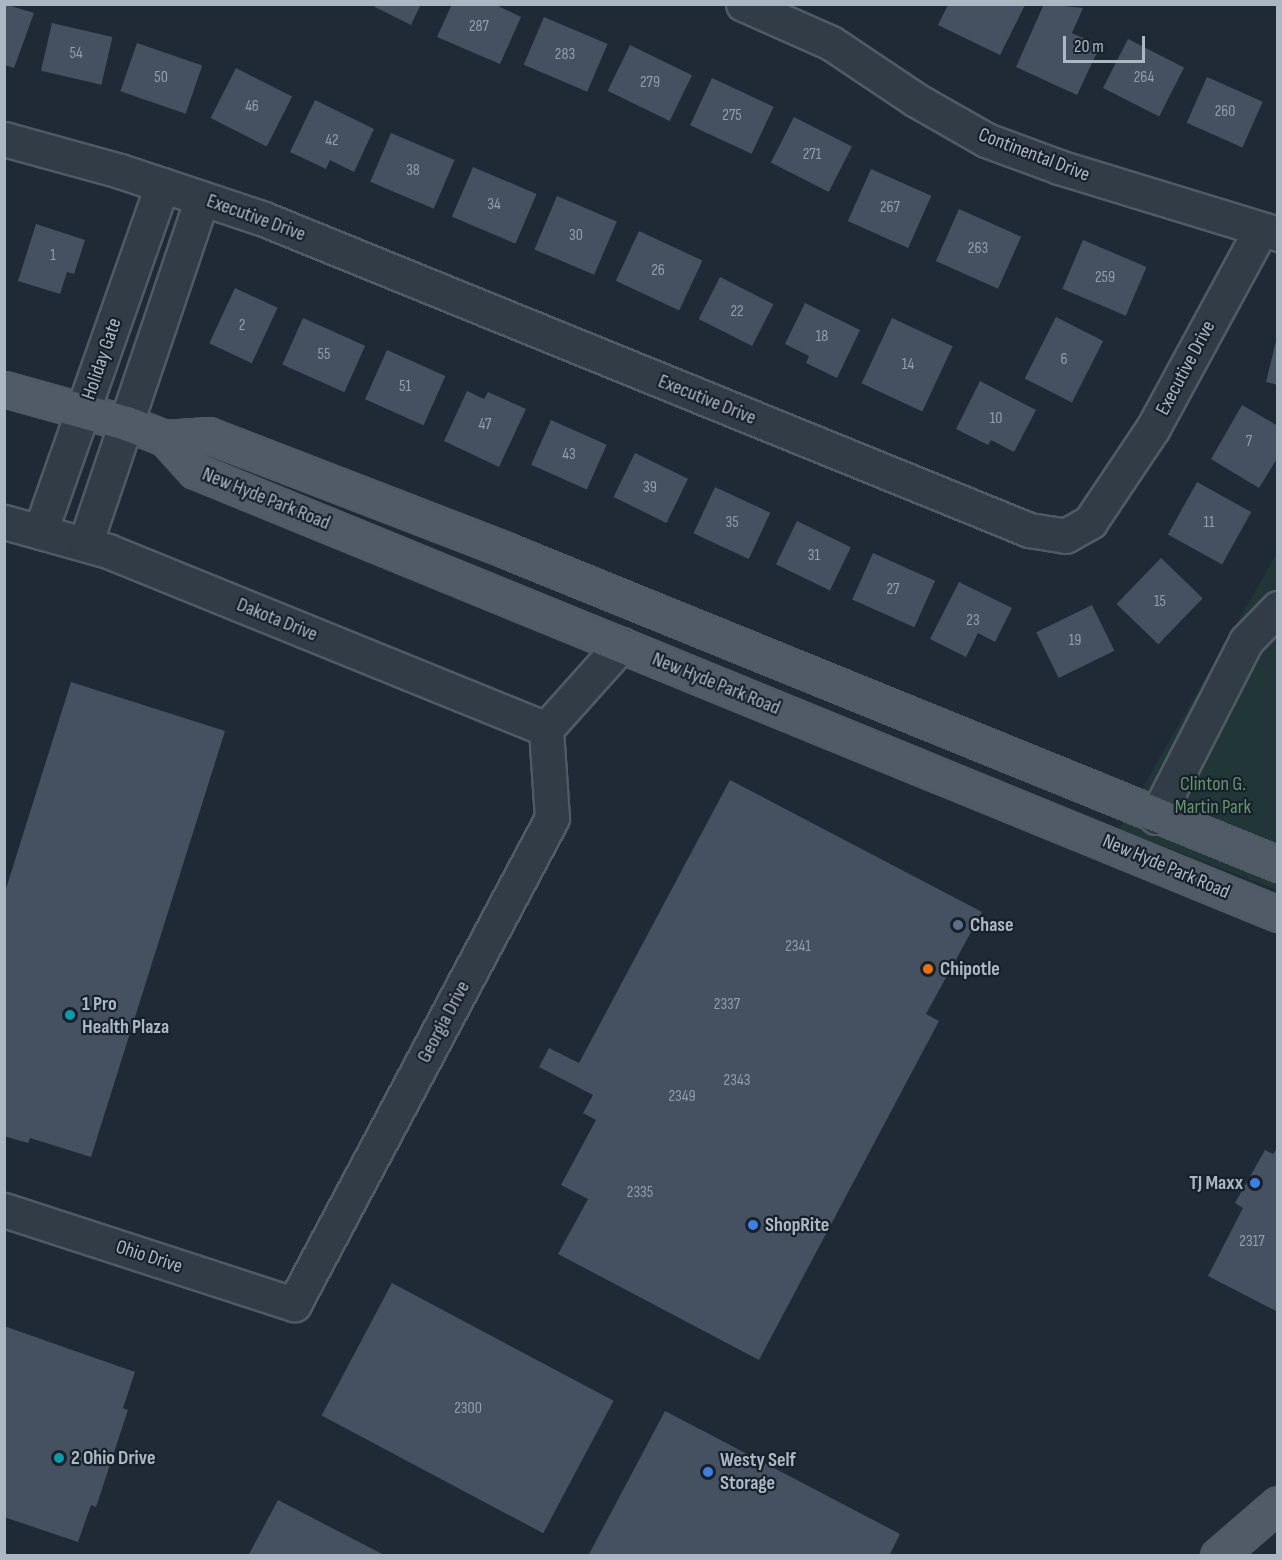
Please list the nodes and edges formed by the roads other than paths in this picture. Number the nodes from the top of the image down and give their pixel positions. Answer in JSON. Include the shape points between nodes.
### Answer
{"nodes":[{"id":1,"x":743,"y":4,"type":"edge"},
{"id":2,"x":4,"y":139,"type":"edge"},
{"id":3,"x":162,"y":185,"type":"junction"},
{"id":4,"x":202,"y":198,"type":"junction"},
{"id":5,"x":1269,"y":232,"type":"edge"},
{"id":6,"x":4,"y":389,"type":"edge"},
{"id":7,"x":84,"y":411,"type":"junction"},
{"id":8,"x":126,"y":423,"type":"junction"},
{"id":9,"x":165,"y":438,"type":"junction"},
{"id":10,"x":4,"y":522,"type":"edge"},
{"id":11,"x":40,"y":532,"type":"junction"},
{"id":12,"x":85,"y":544,"type":"junction"},
{"id":13,"x":1278,"y":608,"type":"edge"},
{"id":14,"x":621,"y":645,"type":"junction"},
{"id":15,"x":546,"y":729,"type":"junction"},
{"id":16,"x":1156,"y":817,"type":"junction"},
{"id":17,"x":1278,"y":864,"type":"edge"},
{"id":18,"x":1278,"y":914,"type":"edge"},
{"id":19,"x":4,"y":1210,"type":"edge"},
{"id":20,"x":294,"y":1304,"type":"joint"},
{"id":21,"x":1278,"y":1504,"type":"edge"},
{"id":22,"x":1218,"y":1556,"type":"edge"}],
"edges":[{"from":1,"to":5,"type":"street","name":"Continental Drive","via":[[831,43],[916,100],[986,140]]},
{"from":2,"to":3,"type":"street","name":"Executive Drive"},
{"from":3,"to":4,"type":"street","name":"Executive Drive"},
{"from":3,"to":7,"type":"street","name":"Holiday Gate"},
{"from":4,"to":5,"type":"street","name":"Executive Drive","via":[[264,219],[1029,530],[1065,536],[1090,522],[1153,428]]},
{"from":4,"to":8,"type":"street"},
{"from":6,"to":7,"type":"main road","name":"New Hyde Park Road"},
{"from":7,"to":8,"type":"main road","name":"New Hyde Park Road"},
{"from":7,"to":11,"type":"street","name":"Holiday Gate"},
{"from":8,"to":9,"type":"main road","name":"New Hyde Park Road"},
{"from":8,"to":12,"type":"street"},
{"from":9,"to":14,"type":"main road","name":"New Hyde Park Road","via":[[195,471]]},
{"from":9,"to":16,"type":"main road","name":"New Hyde Park Road","via":[[208,435],[219,439],[508,551]]},
{"from":10,"to":11,"type":"street","name":"Dakota Drive"},
{"from":11,"to":12,"type":"street","name":"Dakota Drive"},
{"from":12,"to":15,"type":"street","name":"Dakota Drive"},
{"from":13,"to":16,"type":"street","via":[[1246,641]]},
{"from":14,"to":15,"type":"street"},
{"from":14,"to":18,"type":"main road","name":"New Hyde Park Road"},
{"from":15,"to":20,"type":"street","name":"Georgia Drive","via":[[552,818]]},
{"from":16,"to":17,"type":"main road","name":"New Hyde Park Road"},
{"from":19,"to":20,"type":"street","name":"Ohio Drive"},
{"from":21,"to":22,"type":"main road"}]}
